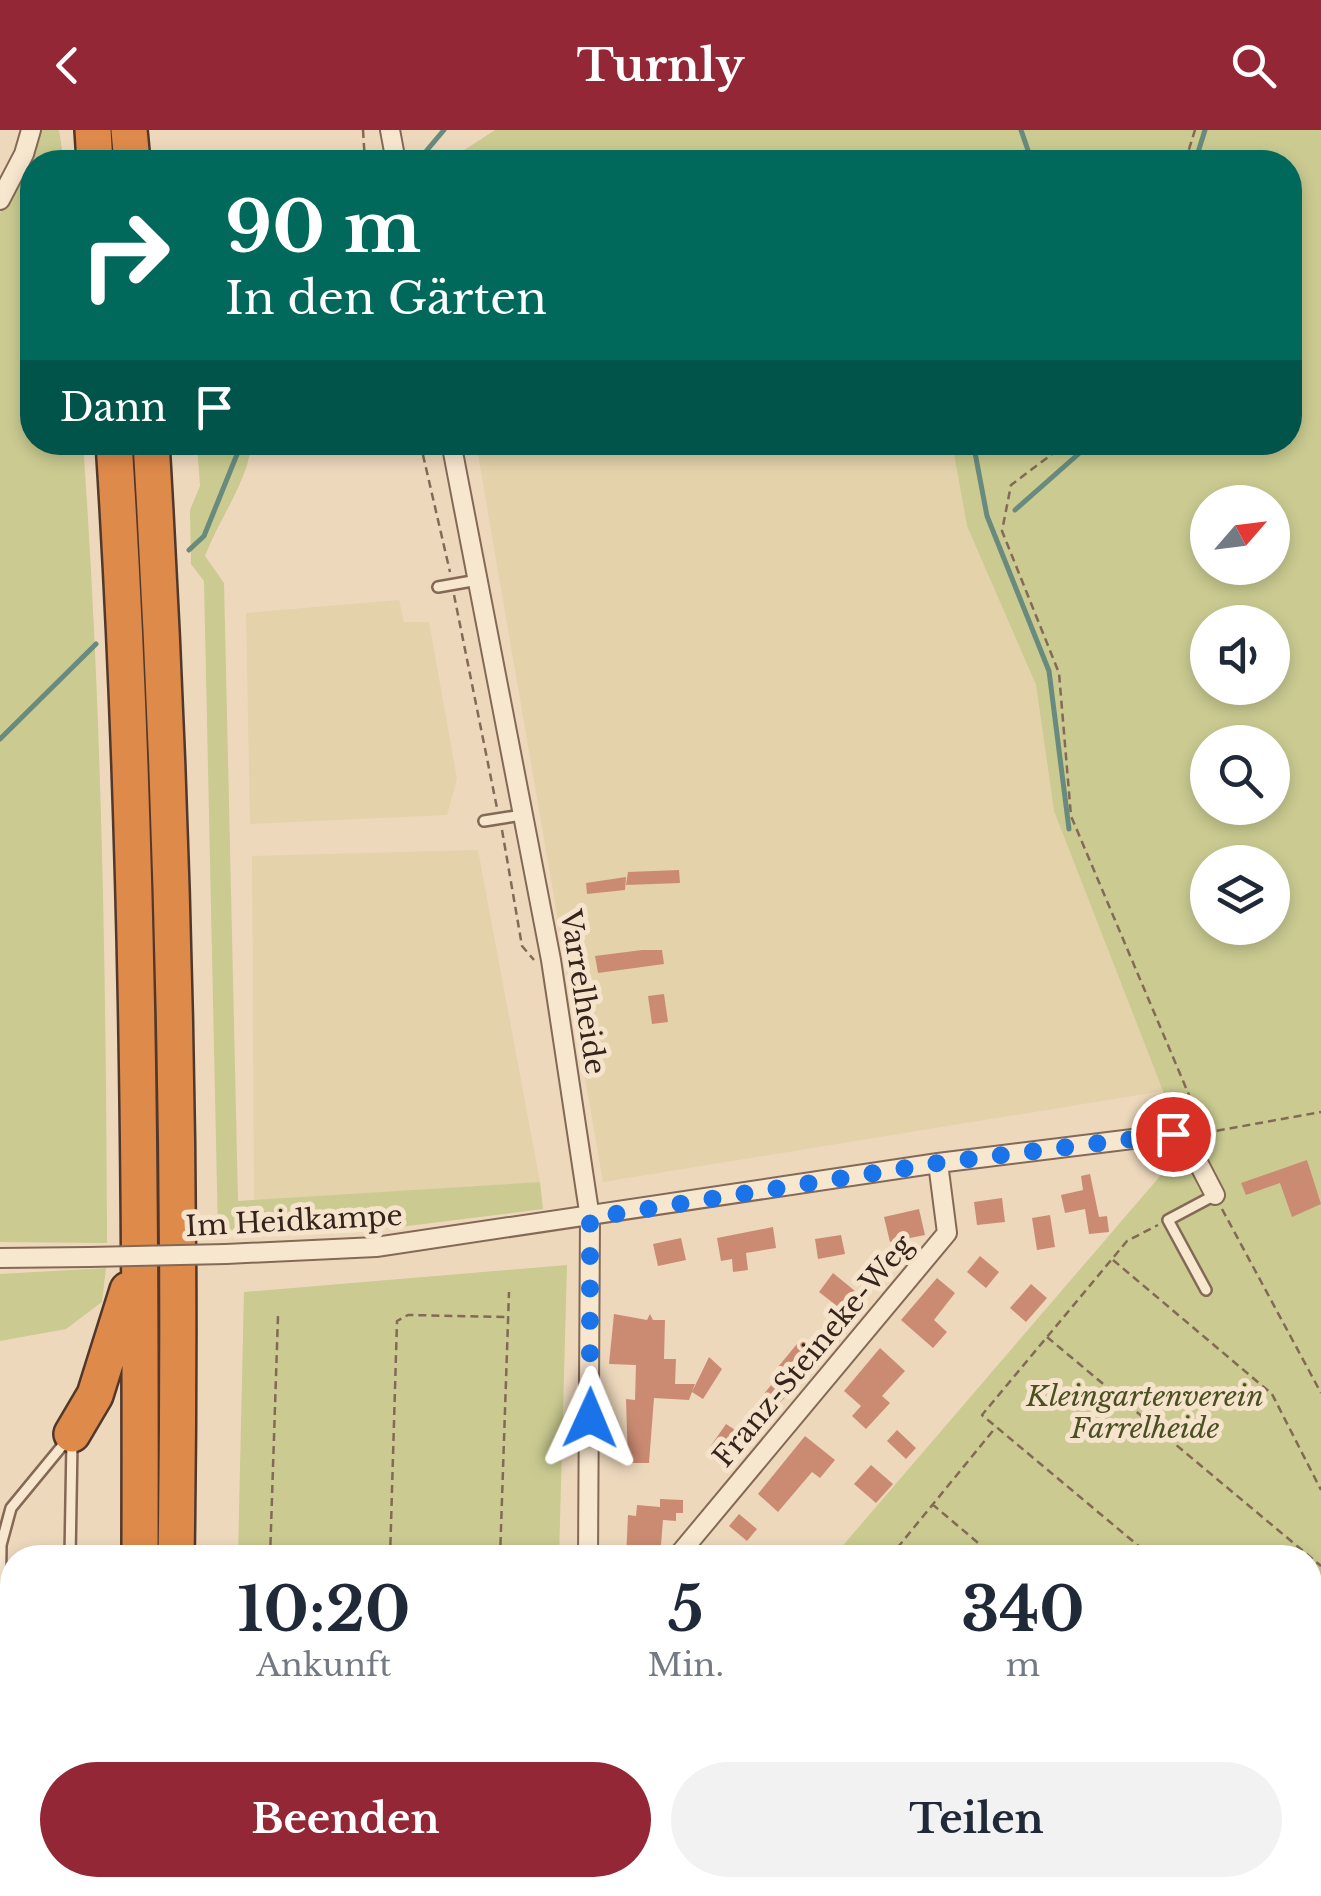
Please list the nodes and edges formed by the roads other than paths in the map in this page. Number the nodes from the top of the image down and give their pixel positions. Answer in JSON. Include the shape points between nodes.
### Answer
{"nodes":[{"id":1,"x":20,"y":162,"type":"edge"},
{"id":2,"x":0,"y":200,"type":"edge"},
{"id":3,"x":115,"y":455,"type":"edge"},
{"id":4,"x":153,"y":455,"type":"edge"},
{"id":5,"x":454,"y":455,"type":"edge"},
{"id":6,"x":478,"y":580,"type":"junction"},
{"id":7,"x":438,"y":586,"type":"dead end"},
{"id":8,"x":524,"y":814,"type":"junction"},
{"id":9,"x":484,"y":821,"type":"dead end"},
{"id":10,"x":938,"y":1163,"type":"junction"},
{"id":11,"x":1215,"y":1195,"type":"joint"},
{"id":12,"x":590,"y":1218,"type":"junction"},
{"id":13,"x":141,"y":1240,"type":"junction"},
{"id":14,"x":0,"y":1258,"type":"edge"},
{"id":15,"x":1206,"y":1290,"type":"dead end"},
{"id":16,"x":72,"y":1434,"type":"junction"},
{"id":17,"x":1,"y":1545,"type":"edge"},
{"id":18,"x":70,"y":1545,"type":"edge"},
{"id":19,"x":140,"y":1545,"type":"edge"},
{"id":20,"x":176,"y":1545,"type":"edge"},
{"id":21,"x":588,"y":1545,"type":"edge"},
{"id":22,"x":687,"y":1545,"type":"edge"}],
"edges":[{"from":1,"to":2,"type":"street"},
{"from":3,"to":13,"type":"highway","via":[[133,835]]},
{"from":4,"to":20,"type":"highway","via":[[171,837]]},
{"from":5,"to":6,"type":"street","name":"Varrelheide"},
{"from":6,"to":7,"type":"lane"},
{"from":6,"to":8,"type":"street","name":"Varrelheide"},
{"from":8,"to":9,"type":"lane"},
{"from":8,"to":12,"type":"street","name":"Varrelheide"},
{"from":10,"to":11,"type":"street","name":"Im Heidkampe","via":[[1182,1136]]},
{"from":10,"to":12,"type":"street","name":"Im Heidkampe"},
{"from":10,"to":22,"type":"street","name":"Franz-Steineke-Weg","via":[[947,1232]]},
{"from":11,"to":15,"type":"lane","via":[[1168,1220]]},
{"from":12,"to":14,"type":"street","name":"Im Heidkampe","bridge":true,"via":[[376,1247]]},
{"from":12,"to":21,"type":"street","name":"Varrelheide"},
{"from":13,"to":16,"type":"highway","via":[[115,1339]]},
{"from":13,"to":19,"type":"highway"},
{"from":16,"to":17,"type":"lane","via":[[11,1508]]},
{"from":16,"to":18,"type":"lane"}]}
